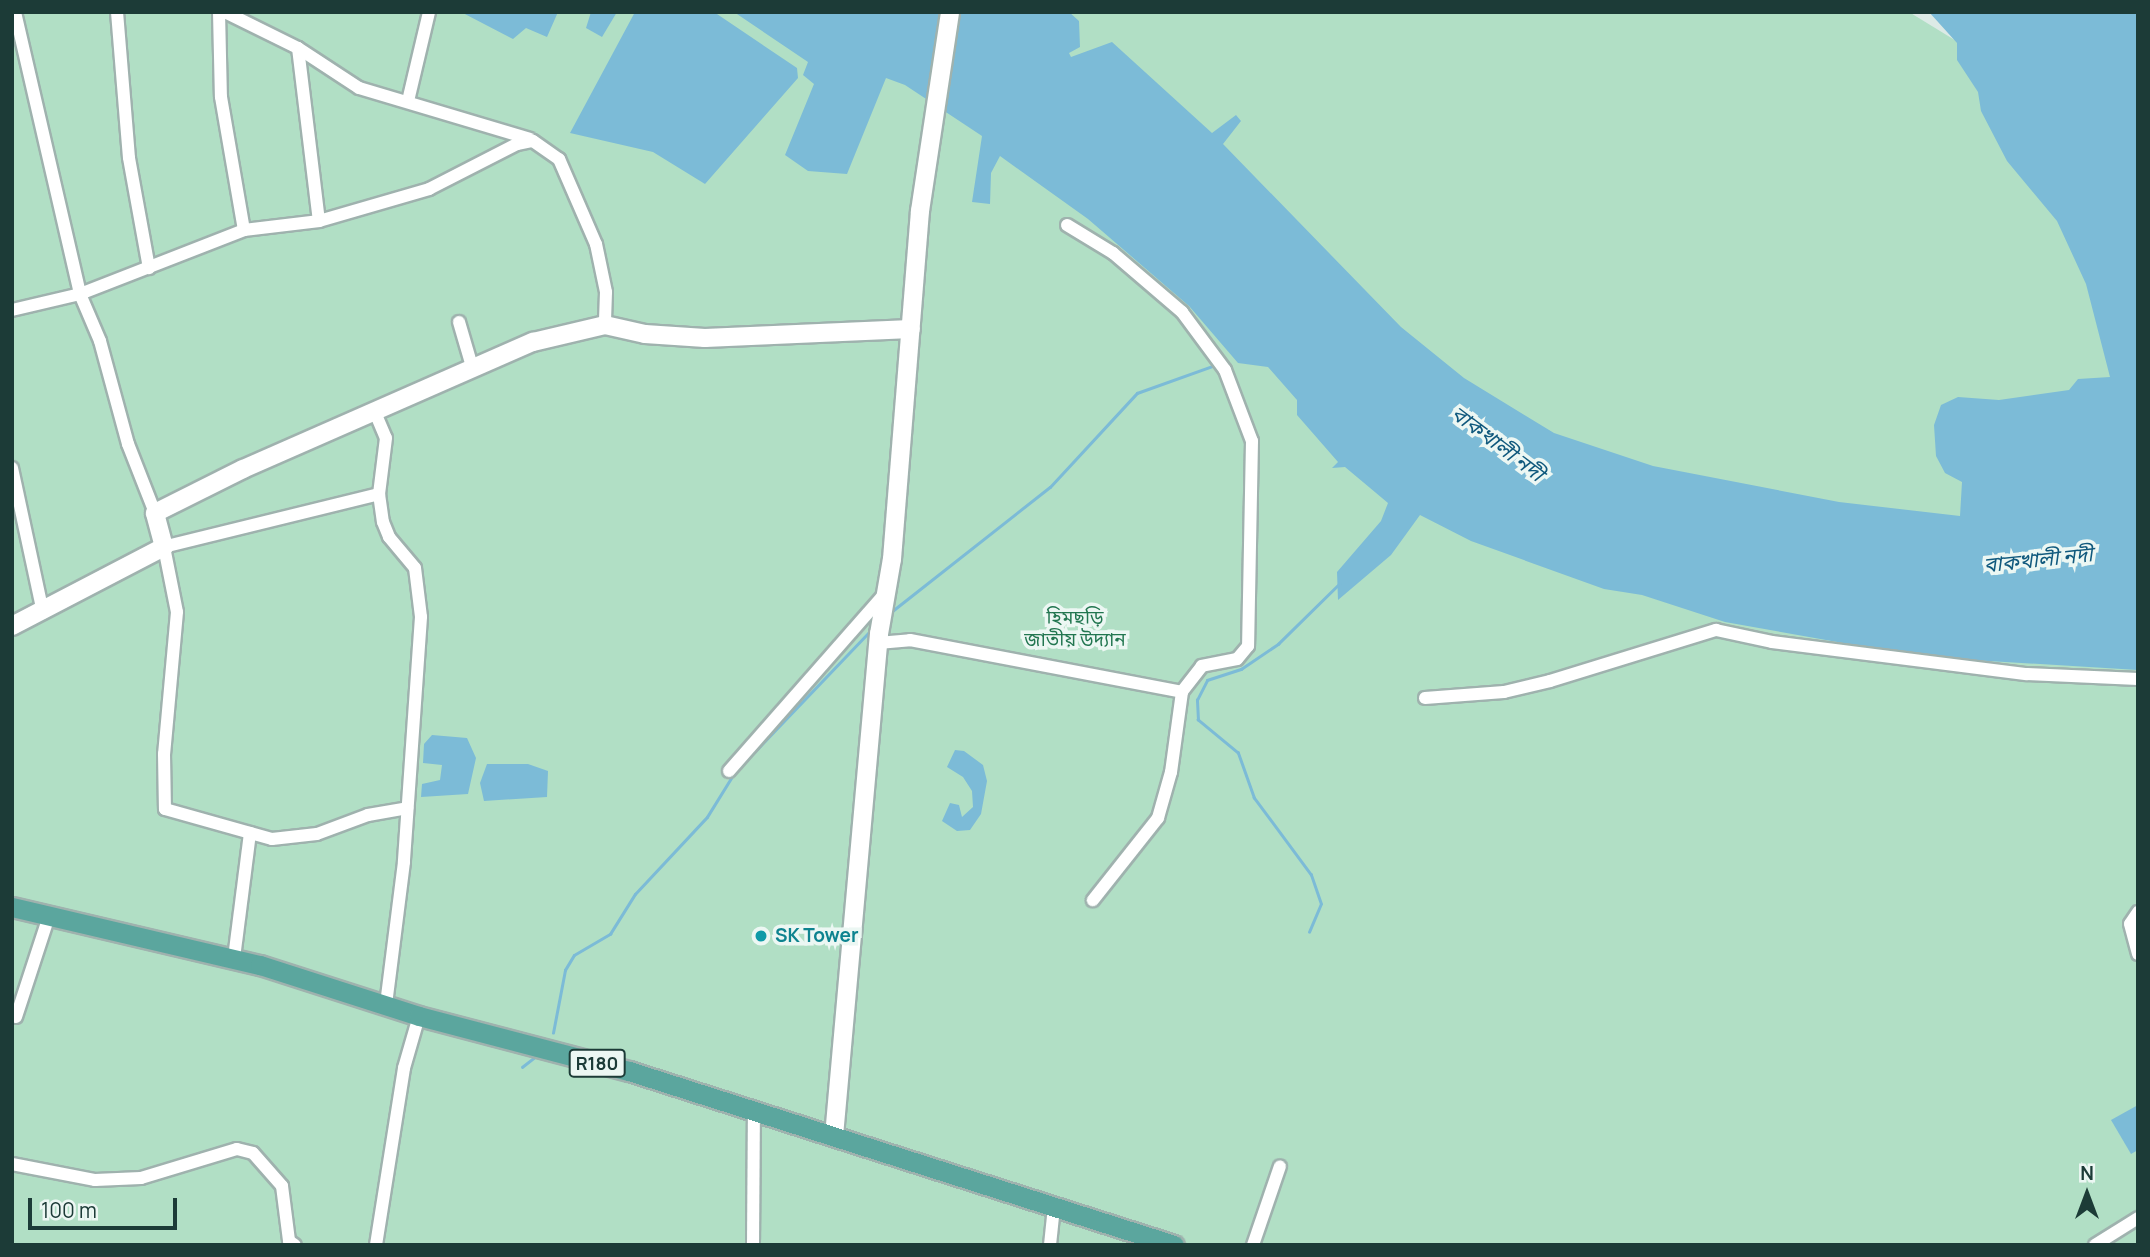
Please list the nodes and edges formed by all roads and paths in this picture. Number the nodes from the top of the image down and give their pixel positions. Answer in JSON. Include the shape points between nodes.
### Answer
{"nodes":[{"id":1,"x":15,"y":12,"type":"edge"},
{"id":2,"x":117,"y":12,"type":"edge"},
{"id":3,"x":219,"y":12,"type":"edge"},
{"id":4,"x":225,"y":12,"type":"edge"},
{"id":5,"x":429,"y":12,"type":"edge"},
{"id":6,"x":950,"y":12,"type":"edge"},
{"id":7,"x":298,"y":48,"type":"junction"},
{"id":8,"x":408,"y":101,"type":"junction"},
{"id":9,"x":533,"y":141,"type":"junction"},
{"id":10,"x":319,"y":221,"type":"junction"},
{"id":11,"x":1067,"y":225,"type":"dead end"},
{"id":12,"x":244,"y":230,"type":"junction"},
{"id":13,"x":149,"y":268,"type":"junction"},
{"id":14,"x":80,"y":294,"type":"junction"},
{"id":15,"x":12,"y":310,"type":"edge"},
{"id":16,"x":459,"y":322,"type":"dead end"},
{"id":17,"x":605,"y":325,"type":"junction"},
{"id":18,"x":911,"y":329,"type":"junction"},
{"id":19,"x":472,"y":370,"type":"junction"},
{"id":20,"x":374,"y":410,"type":"junction"},
{"id":21,"x":12,"y":468,"type":"edge"},
{"id":22,"x":14,"y":484,"type":"edge"},
{"id":23,"x":379,"y":494,"type":"junction"},
{"id":24,"x":155,"y":513,"type":"junction"},
{"id":25,"x":164,"y":547,"type":"junction"},
{"id":26,"x":886,"y":592,"type":"junction"},
{"id":27,"x":43,"y":614,"type":"junction"},
{"id":28,"x":12,"y":626,"type":"edge"},
{"id":29,"x":878,"y":639,"type":"junction"},
{"id":30,"x":2138,"y":679,"type":"edge"},
{"id":31,"x":1182,"y":692,"type":"junction"},
{"id":32,"x":1425,"y":698,"type":"dead end"},
{"id":33,"x":729,"y":771,"type":"dead end"},
{"id":34,"x":407,"y":808,"type":"junction"},
{"id":35,"x":250,"y":833,"type":"junction"},
{"id":36,"x":1094,"y":900,"type":"dead end"},
{"id":37,"x":12,"y":907,"type":"edge"},
{"id":38,"x":2138,"y":912,"type":"edge"},
{"id":39,"x":48,"y":916,"type":"junction"},
{"id":40,"x":2138,"y":954,"type":"edge"},
{"id":41,"x":234,"y":958,"type":"junction"},
{"id":42,"x":386,"y":1005,"type":"junction"},
{"id":43,"x":419,"y":1016,"type":"junction"},
{"id":44,"x":16,"y":1017,"type":"dead end"},
{"id":45,"x":754,"y":1111,"type":"junction"},
{"id":46,"x":834,"y":1136,"type":"junction"},
{"id":47,"x":12,"y":1164,"type":"edge"},
{"id":48,"x":1280,"y":1166,"type":"dead end"},
{"id":49,"x":1054,"y":1206,"type":"junction"},
{"id":50,"x":2138,"y":1218,"type":"edge"},
{"id":51,"x":295,"y":1245,"type":"edge"},
{"id":52,"x":376,"y":1245,"type":"edge"},
{"id":53,"x":753,"y":1245,"type":"edge"},
{"id":54,"x":1050,"y":1245,"type":"edge"},
{"id":55,"x":1174,"y":1245,"type":"edge"},
{"id":56,"x":1253,"y":1245,"type":"edge"},
{"id":57,"x":2095,"y":1245,"type":"edge"}],
"edges":[{"from":1,"to":14,"type":"street"},
{"from":2,"to":13,"type":"street","via":[[129,158]]},
{"from":3,"to":12,"type":"street","via":[[220,97]]},
{"from":4,"to":7,"type":"street"},
{"from":5,"to":8,"type":"street"},
{"from":6,"to":18,"type":"main road","via":[[920,211]]},
{"from":7,"to":8,"type":"street","via":[[359,88]]},
{"from":7,"to":10,"type":"street"},
{"from":8,"to":9,"type":"street"},
{"from":9,"to":10,"type":"street","via":[[517,144],[429,189]]},
{"from":9,"to":17,"type":"street","via":[[559,159],[596,244],[606,292]]},
{"from":10,"to":12,"type":"street"},
{"from":11,"to":31,"type":"street","via":[[1113,253],[1182,312],[1225,369],[1252,441],[1248,646],[1237,659],[1202,666]]},
{"from":12,"to":13,"type":"street","via":[[212,239]]},
{"from":13,"to":14,"type":"street"},
{"from":14,"to":15,"type":"street"},
{"from":14,"to":24,"type":"street","via":[[100,341],[128,444]]},
{"from":16,"to":19,"type":"street"},
{"from":17,"to":18,"type":"main road","via":[[645,334],[705,338]]},
{"from":17,"to":19,"type":"main road","via":[[533,342]]},
{"from":18,"to":26,"type":"main road"},
{"from":19,"to":20,"type":"main road"},
{"from":20,"to":23,"type":"street","via":[[386,438]]},
{"from":20,"to":24,"type":"main road"},
{"from":21,"to":22,"type":"street"},
{"from":22,"to":27,"type":"street"},
{"from":23,"to":25,"type":"street"},
{"from":23,"to":34,"type":"street","via":[[389,537],[415,568],[418,583],[420,649]]},
{"from":24,"to":25,"type":"main road"},
{"from":25,"to":27,"type":"main road"},
{"from":25,"to":35,"type":"street","via":[[177,612],[164,754],[165,809]]},
{"from":26,"to":29,"type":"main road"},
{"from":26,"to":33,"type":"street"},
{"from":27,"to":28,"type":"main road"},
{"from":29,"to":31,"type":"street","via":[[910,640]]},
{"from":29,"to":46,"type":"main road"},
{"from":30,"to":32,"type":"street","via":[[2013,672],[1772,642],[1716,630],[1504,692]]},
{"from":31,"to":36,"type":"street","via":[[1171,772],[1158,818]]},
{"from":34,"to":35,"type":"street","via":[[368,815],[317,834],[272,839]]},
{"from":34,"to":42,"type":"street"},
{"from":35,"to":41,"type":"street"},
{"from":37,"to":39,"type":"main road","number":"R180"},
{"from":38,"to":40,"type":"street","via":[[2130,924]]},
{"from":39,"to":41,"type":"main road","number":"R180"},
{"from":39,"to":44,"type":"street"},
{"from":41,"to":42,"type":"main road","number":"R180"},
{"from":42,"to":43,"type":"main road","number":"R180"},
{"from":43,"to":45,"type":"main road","number":"R180","via":[[629,1071]]},
{"from":43,"to":52,"type":"street","via":[[404,1068]]},
{"from":45,"to":46,"type":"main road","number":"R180"},
{"from":45,"to":53,"type":"street","via":[[750,1144]]},
{"from":46,"to":49,"type":"main road","number":"R180"},
{"from":47,"to":51,"type":"street","via":[[95,1180],[141,1178],[237,1150],[253,1153],[282,1186],[289,1241]]},
{"from":48,"to":56,"type":"street"},
{"from":49,"to":54,"type":"street"},
{"from":49,"to":55,"type":"main road","number":"R180"},
{"from":50,"to":57,"type":"street"}]}
